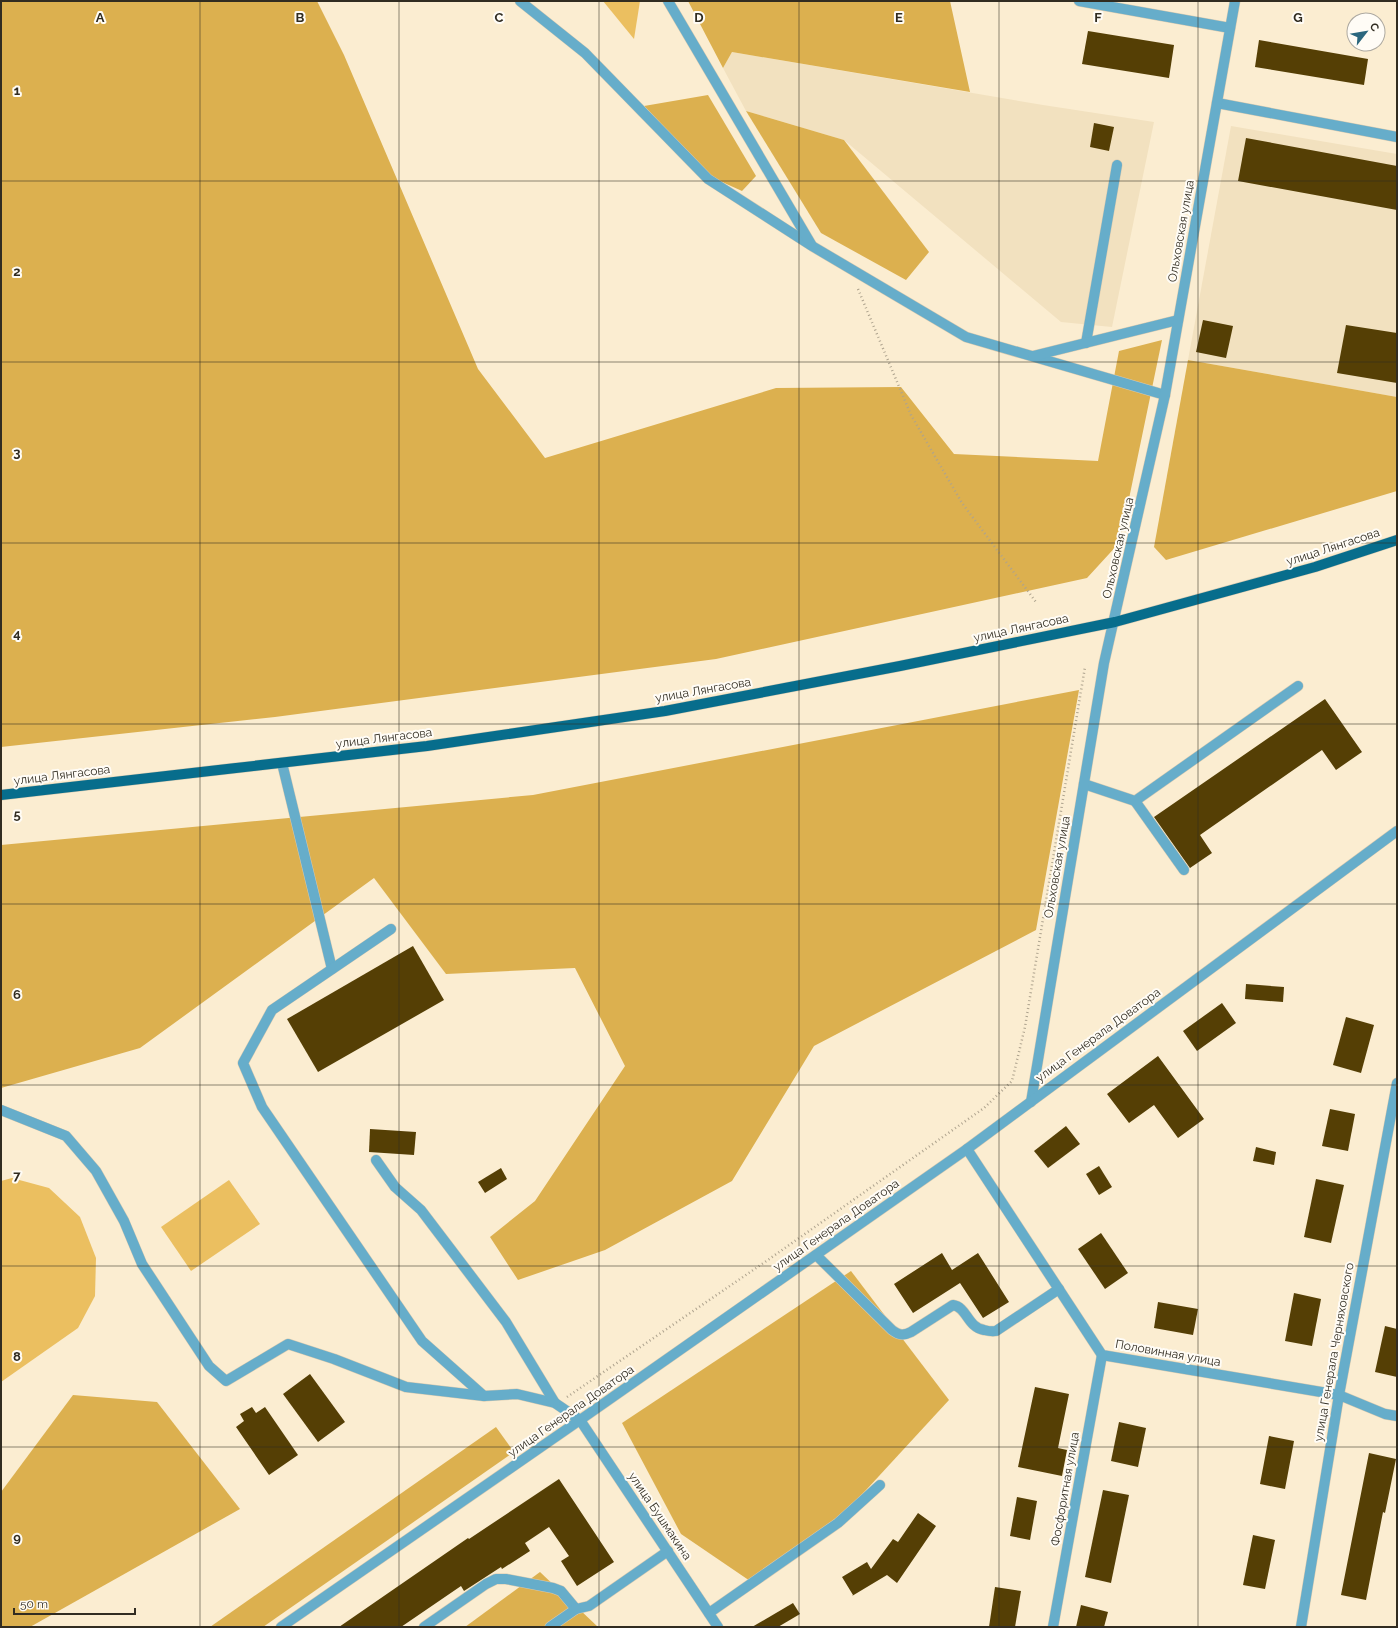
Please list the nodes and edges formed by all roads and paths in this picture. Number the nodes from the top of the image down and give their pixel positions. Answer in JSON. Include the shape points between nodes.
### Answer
{"nodes":[{"id":1,"x":520,"y":1,"type":"edge"},
{"id":2,"x":668,"y":1,"type":"edge"},
{"id":3,"x":1079,"y":1,"type":"edge"},
{"id":4,"x":1235,"y":1,"type":"edge"},
{"id":5,"x":1230,"y":28,"type":"junction"},
{"id":6,"x":1217,"y":103,"type":"junction"},
{"id":7,"x":1397,"y":137,"type":"edge"},
{"id":8,"x":1117,"y":165,"type":"dead end"},
{"id":9,"x":812,"y":246,"type":"junction"},
{"id":10,"x":850,"y":268,"type":"junction"},
{"id":11,"x":1178,"y":320,"type":"junction"},
{"id":12,"x":1086,"y":342,"type":"junction"},
{"id":13,"x":1031,"y":356,"type":"junction"},
{"id":14,"x":1165,"y":395,"type":"junction"},
{"id":15,"x":1397,"y":540,"type":"edge"},
{"id":16,"x":1036,"y":602,"type":"dead end"},
{"id":17,"x":1115,"y":622,"type":"junction"},
{"id":18,"x":1085,"y":667,"type":"dead end"},
{"id":19,"x":1298,"y":686,"type":"dead end"},
{"id":20,"x":282,"y":763,"type":"junction"},
{"id":21,"x":1084,"y":784,"type":"junction"},
{"id":22,"x":1,"y":795,"type":"edge"},
{"id":23,"x":1135,"y":801,"type":"junction"},
{"id":24,"x":1397,"y":831,"type":"edge"},
{"id":25,"x":1184,"y":870,"type":"dead end"},
{"id":26,"x":391,"y":929,"type":"dead end"},
{"id":27,"x":332,"y":969,"type":"junction"},
{"id":28,"x":1397,"y":1083,"type":"edge"},
{"id":29,"x":1031,"y":1102,"type":"junction"},
{"id":30,"x":1,"y":1110,"type":"edge"},
{"id":31,"x":967,"y":1149,"type":"junction"},
{"id":32,"x":376,"y":1160,"type":"dead end"},
{"id":33,"x":816,"y":1255,"type":"junction"},
{"id":34,"x":1059,"y":1290,"type":"junction"},
{"id":35,"x":1102,"y":1355,"type":"junction"},
{"id":36,"x":1339,"y":1395,"type":"junction"},
{"id":37,"x":484,"y":1396,"type":"junction"},
{"id":38,"x":555,"y":1403,"type":"junction"},
{"id":39,"x":1397,"y":1416,"type":"edge"},
{"id":40,"x":580,"y":1420,"type":"junction"},
{"id":41,"x":880,"y":1485,"type":"dead end"},
{"id":42,"x":668,"y":1552,"type":"junction"},
{"id":43,"x":576,"y":1609,"type":"junction"},
{"id":44,"x":708,"y":1613,"type":"junction"},
{"id":45,"x":281,"y":1627,"type":"edge"},
{"id":46,"x":424,"y":1627,"type":"edge"},
{"id":47,"x":550,"y":1627,"type":"edge"},
{"id":48,"x":718,"y":1627,"type":"edge"},
{"id":49,"x":1053,"y":1627,"type":"edge"},
{"id":50,"x":1301,"y":1627,"type":"edge"}],
"edges":[{"from":1,"to":9,"type":"street","via":[[585,53],[708,179]]},
{"from":2,"to":9,"type":"street"},
{"from":3,"to":5,"type":"street"},
{"from":4,"to":5,"type":"street","name":"Ольховская улица"},
{"from":5,"to":6,"type":"street","name":"Ольховская улица"},
{"from":6,"to":7,"type":"street"},
{"from":6,"to":11,"type":"street","name":"Ольховская улица"},
{"from":8,"to":12,"type":"street"},
{"from":9,"to":10,"type":"street"},
{"from":10,"to":13,"type":"street","via":[[966,337]]},
{"from":10,"to":16,"type":"path","via":[[911,415],[962,503]]},
{"from":11,"to":12,"type":"street"},
{"from":11,"to":14,"type":"street","name":"Ольховская улица"},
{"from":12,"to":13,"type":"street"},
{"from":13,"to":14,"type":"street"},
{"from":14,"to":17,"type":"street","name":"Ольховская улица"},
{"from":15,"to":17,"type":"main road","name":"улица Лянгасова","via":[[1315,567]]},
{"from":17,"to":20,"type":"main road","name":"улица Лянгасова","via":[[908,665],[665,710],[427,746]]},
{"from":17,"to":21,"type":"street","name":"Ольховская улица","via":[[1104,663]]},
{"from":18,"to":40,"type":"path","via":[[1025,1027],[1012,1081],[984,1108],[567,1398]]},
{"from":19,"to":23,"type":"street"},
{"from":20,"to":22,"type":"main road","name":"улица Лянгасова"},
{"from":20,"to":27,"type":"street"},
{"from":21,"to":23,"type":"street"},
{"from":21,"to":29,"type":"street","name":"Ольховская улица"},
{"from":23,"to":25,"type":"street"},
{"from":24,"to":29,"type":"street","name":"улица Генерала Доватора"},
{"from":26,"to":27,"type":"street"},
{"from":27,"to":37,"type":"street","via":[[272,1010],[243,1063],[262,1107],[422,1341]]},
{"from":28,"to":36,"type":"street","name":"улица Генерала Черняховского"},
{"from":29,"to":31,"type":"street","name":"улица Генерала Доватора"},
{"from":30,"to":37,"type":"street","via":[[66,1136],[96,1171],[124,1221],[142,1264],[209,1366],[226,1381],[288,1344],[334,1359],[406,1388]]},
{"from":31,"to":33,"type":"street","name":"улица Генерала Доватора"},
{"from":31,"to":34,"type":"street","name":"Половинная улица"},
{"from":32,"to":38,"type":"street","via":[[395,1187],[421,1210],[506,1322]]},
{"from":33,"to":34,"type":"street","via":[[899,1335],[911,1332],[953,1305],[962,1309],[976,1328],[996,1331]]},
{"from":33,"to":40,"type":"street","name":"улица Генерала Доватора"},
{"from":34,"to":35,"type":"street","name":"Половинная улица"},
{"from":35,"to":36,"type":"street","name":"Половинная улица"},
{"from":35,"to":49,"type":"street","name":"Фосфоритная улица"},
{"from":36,"to":39,"type":"street","name":"Половинная улица","via":[[1385,1414]]},
{"from":36,"to":50,"type":"street","name":"улица Генерала Черняховского"},
{"from":37,"to":38,"type":"street","via":[[517,1394]]},
{"from":38,"to":40,"type":"street"},
{"from":40,"to":42,"type":"street","name":"улица Бушмакина"},
{"from":40,"to":45,"type":"street","name":"улица Генерала Доватора"},
{"from":41,"to":44,"type":"street","via":[[838,1523]]},
{"from":42,"to":43,"type":"street","via":[[589,1606]]},
{"from":42,"to":44,"type":"street","name":"улица Бушмакина"},
{"from":43,"to":46,"type":"street","via":[[560,1591],[553,1588],[496,1579]]},
{"from":43,"to":47,"type":"street"},
{"from":44,"to":48,"type":"street","name":"улица Бушмакина"}]}
